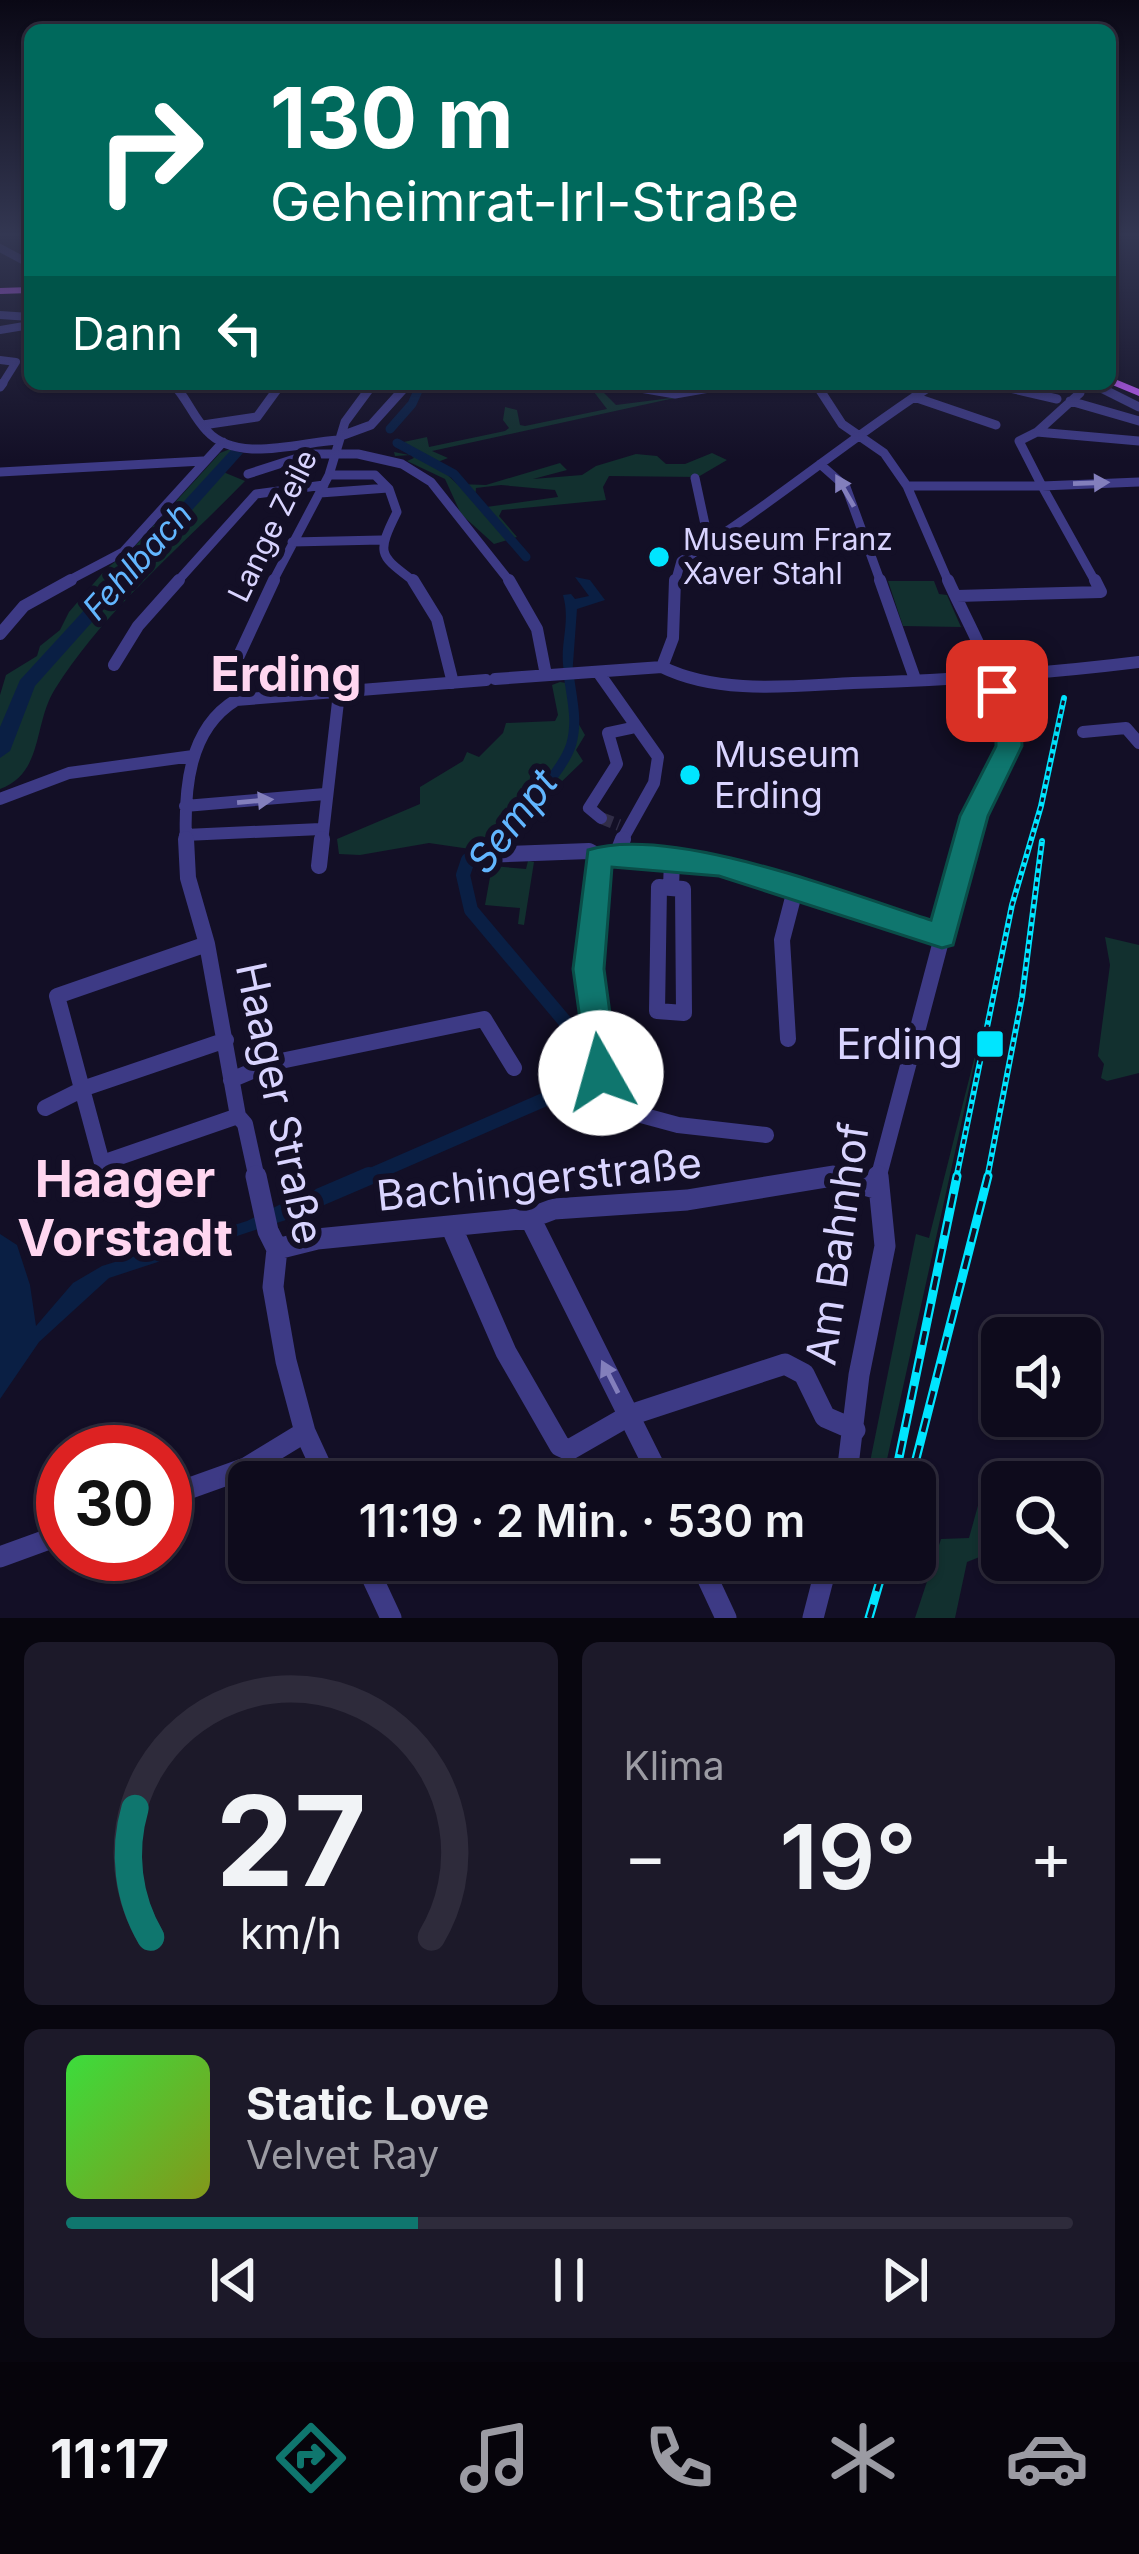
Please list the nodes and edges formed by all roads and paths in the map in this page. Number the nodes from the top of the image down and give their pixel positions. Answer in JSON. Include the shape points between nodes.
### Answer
{"nodes":[{"id":1,"x":0,"y":360,"type":"edge"},
{"id":2,"x":0,"y":387,"type":"edge"},
{"id":3,"x":177,"y":390,"type":"edge"},
{"id":4,"x":277,"y":390,"type":"edge"},
{"id":5,"x":368,"y":390,"type":"edge"},
{"id":6,"x":404,"y":390,"type":"edge"},
{"id":7,"x":658,"y":390,"type":"edge"},
{"id":8,"x":704,"y":390,"type":"edge"},
{"id":9,"x":820,"y":390,"type":"edge"},
{"id":10,"x":925,"y":390,"type":"edge"},
{"id":11,"x":1019,"y":390,"type":"edge"},
{"id":12,"x":1080,"y":390,"type":"edge"},
{"id":13,"x":1105,"y":390,"type":"edge"},
{"id":14,"x":914,"y":397,"type":"junction"},
{"id":15,"x":1065,"y":400,"type":"junction"},
{"id":16,"x":1139,"y":407,"type":"edge"},
{"id":17,"x":1139,"y":421,"type":"edge"},
{"id":18,"x":203,"y":425,"type":"junction"},
{"id":19,"x":1037,"y":433,"type":"junction"},
{"id":20,"x":857,"y":436,"type":"junction"},
{"id":21,"x":977,"y":437,"type":"dead end"},
{"id":22,"x":339,"y":438,"type":"junction"},
{"id":23,"x":1139,"y":441,"type":"edge"},
{"id":24,"x":224,"y":442,"type":"junction"},
{"id":25,"x":336,"y":455,"type":"junction"},
{"id":26,"x":203,"y":461,"type":"junction"},
{"id":27,"x":820,"y":464,"type":"junction"},
{"id":28,"x":0,"y":472,"type":"edge"},
{"id":29,"x":248,"y":473,"type":"dead end"},
{"id":30,"x":695,"y":478,"type":"dead end"},
{"id":31,"x":1139,"y":482,"type":"edge"},
{"id":32,"x":325,"y":484,"type":"junction"},
{"id":33,"x":907,"y":486,"type":"junction"},
{"id":34,"x":1042,"y":486,"type":"junction"},
{"id":35,"x":388,"y":488,"type":"junction"},
{"id":36,"x":719,"y":538,"type":"junction"},
{"id":37,"x":381,"y":540,"type":"junction"},
{"id":38,"x":292,"y":542,"type":"junction"},
{"id":39,"x":957,"y":596,"type":"junction"},
{"id":40,"x":0,"y":634,"type":"edge"},
{"id":41,"x":1139,"y":662,"type":"edge"},
{"id":42,"x":114,"y":665,"type":"dead end"},
{"id":43,"x":662,"y":668,"type":"junction"},
{"id":44,"x":598,"y":672,"type":"junction"},
{"id":45,"x":551,"y":675,"type":"junction"},
{"id":46,"x":991,"y":678,"type":"junction"},
{"id":47,"x":915,"y":679,"type":"junction"},
{"id":48,"x":453,"y":683,"type":"junction"},
{"id":49,"x":335,"y":696,"type":"junction"},
{"id":50,"x":236,"y":700,"type":"junction"},
{"id":51,"x":636,"y":727,"type":"junction"},
{"id":52,"x":1083,"y":732,"type":"dead end"},
{"id":53,"x":1139,"y":743,"type":"edge"},
{"id":54,"x":193,"y":757,"type":"junction"},
{"id":55,"x":325,"y":794,"type":"junction"},
{"id":56,"x":3,"y":797,"type":"edge"},
{"id":57,"x":185,"y":806,"type":"junction"},
{"id":58,"x":601,"y":818,"type":"dead end"},
{"id":59,"x":320,"y":829,"type":"junction"},
{"id":60,"x":185,"y":835,"type":"junction"},
{"id":61,"x":483,"y":855,"type":"dead end"},
{"id":62,"x":609,"y":856,"type":"junction"},
{"id":63,"x":672,"y":859,"type":"junction"},
{"id":64,"x":319,"y":866,"type":"dead end"},
{"id":65,"x":671,"y":888,"type":"junction"},
{"id":66,"x":795,"y":890,"type":"junction"},
{"id":67,"x":942,"y":936,"type":"junction"},
{"id":68,"x":207,"y":944,"type":"junction"},
{"id":69,"x":788,"y":1039,"type":"dead end"},
{"id":70,"x":226,"y":1040,"type":"junction"},
{"id":71,"x":514,"y":1068,"type":"dead end"},
{"id":72,"x":231,"y":1080,"type":"junction"},
{"id":73,"x":85,"y":1088,"type":"junction"},
{"id":74,"x":44,"y":1108,"type":"dead end"},
{"id":75,"x":238,"y":1116,"type":"junction"},
{"id":76,"x":766,"y":1135,"type":"dead end"},
{"id":77,"x":878,"y":1189,"type":"junction"},
{"id":78,"x":530,"y":1218,"type":"junction"},
{"id":79,"x":451,"y":1226,"type":"junction"},
{"id":80,"x":273,"y":1240,"type":"junction"},
{"id":81,"x":630,"y":1415,"type":"junction"},
{"id":82,"x":855,"y":1430,"type":"junction"},
{"id":83,"x":304,"y":1432,"type":"junction"},
{"id":84,"x":318,"y":1461,"type":"edge"},
{"id":85,"x":652,"y":1461,"type":"edge"},
{"id":86,"x":850,"y":1461,"type":"edge"},
{"id":87,"x":192,"y":1487,"type":"edge"},
{"id":88,"x":36,"y":1544,"type":"edge"},
{"id":89,"x":0,"y":1557,"type":"edge"},
{"id":90,"x":374,"y":1581,"type":"edge"},
{"id":91,"x":709,"y":1581,"type":"edge"},
{"id":92,"x":823,"y":1581,"type":"edge"},
{"id":93,"x":391,"y":1618,"type":"edge"},
{"id":94,"x":726,"y":1618,"type":"edge"},
{"id":95,"x":814,"y":1618,"type":"edge"}],
"edges":[{"from":1,"to":2,"type":"street","via":[[14,360]]},
{"from":3,"to":18,"type":"street"},
{"from":4,"to":18,"type":"street","via":[[257,417]]},
{"from":5,"to":22,"type":"street"},
{"from":6,"to":22,"type":"street","via":[[364,432]]},
{"from":7,"to":8,"type":"street"},
{"from":9,"to":20,"type":"street","name":"Am Bahnhof"},
{"from":10,"to":14,"type":"street"},
{"from":11,"to":15,"type":"street"},
{"from":12,"to":15,"type":"street"},
{"from":13,"to":16,"type":"street"},
{"from":14,"to":20,"type":"street"},
{"from":14,"to":21,"type":"street","via":[[996,425]]},
{"from":15,"to":17,"type":"street"},
{"from":15,"to":19,"type":"street"},
{"from":18,"to":24,"type":"street"},
{"from":19,"to":23,"type":"street"},
{"from":19,"to":34,"type":"street","via":[[1019,445]]},
{"from":20,"to":27,"type":"street"},
{"from":20,"to":33,"type":"street","name":"Am Bahnhof","via":[[884,454]]},
{"from":22,"to":24,"type":"street"},
{"from":22,"to":25,"type":"street","name":"Lange Zeile"},
{"from":24,"to":26,"type":"street"},
{"from":25,"to":29,"type":"street","via":[[271,462]]},
{"from":25,"to":32,"type":"street","name":"Lange Zeile"},
{"from":25,"to":45,"type":"street","via":[[390,460],[432,482],[504,573],[536,626]]},
{"from":26,"to":28,"type":"street"},
{"from":26,"to":40,"type":"street","via":[[123,552],[36,598]]},
{"from":27,"to":36,"type":"street"},
{"from":47,"to":27,"type":"street","one_way":true,"via":[[846,487]]},
{"from":30,"to":36,"type":"street","via":[[706,529]]},
{"from":34,"to":31,"type":"street","one_way":true},
{"from":32,"to":35,"type":"street"},
{"from":32,"to":35,"type":"street","via":[[375,475]]},
{"from":32,"to":38,"type":"street","name":"Lange Zeile"},
{"from":32,"to":42,"type":"street","via":[[256,494],[138,626]]},
{"from":33,"to":34,"type":"street"},
{"from":33,"to":39,"type":"street","name":"Am Bahnhof"},
{"from":34,"to":39,"type":"street","via":[[1101,593]]},
{"from":35,"to":37,"type":"street","via":[[397,512]]},
{"from":36,"to":43,"type":"street","via":[[676,572],[676,643]]},
{"from":37,"to":38,"type":"street"},
{"from":37,"to":48,"type":"street","via":[[392,568],[426,597]]},
{"from":38,"to":50,"type":"street","name":"Lange Zeile","via":[[241,648]]},
{"from":39,"to":46,"type":"street","name":"Am Bahnhof"},
{"from":41,"to":46,"type":"street"},
{"from":43,"to":44,"type":"street"},
{"from":43,"to":47,"type":"street","via":[[685,680],[742,685]]},
{"from":44,"to":45,"type":"street"},
{"from":44,"to":51,"type":"street"},
{"from":45,"to":48,"type":"street"},
{"from":46,"to":47,"type":"street"},
{"from":46,"to":67,"type":"street","name":"Am Bahnhof","via":[[1010,739],[974,816]]},
{"from":48,"to":49,"type":"street"},
{"from":49,"to":50,"type":"street"},
{"from":49,"to":55,"type":"street"},
{"from":50,"to":54,"type":"street","via":[[216,712]]},
{"from":51,"to":58,"type":"street","via":[[608,733],[617,764],[589,808]]},
{"from":51,"to":62,"type":"street","via":[[655,749],[659,770]]},
{"from":52,"to":53,"type":"street","via":[[1126,728]]},
{"from":54,"to":56,"type":"street","via":[[69,772]]},
{"from":54,"to":57,"type":"street","name":"Haager Straße"},
{"from":57,"to":55,"type":"street","one_way":true},
{"from":55,"to":59,"type":"street"},
{"from":57,"to":60,"type":"street","name":"Haager Straße"},
{"from":59,"to":60,"type":"street"},
{"from":59,"to":64,"type":"street"},
{"from":60,"to":68,"type":"street","name":"Haager Straße"},
{"from":61,"to":62,"type":"street"},
{"from":62,"to":63,"type":"street"},
{"from":62,"to":76,"type":"street","via":[[595,864],[589,969],[601,1073],[593,1102],[656,1122]]},
{"from":63,"to":65,"type":"street"},
{"from":63,"to":66,"type":"street"},
{"from":65,"to":65,"type":"street","via":[[659,887],[657,1011],[684,1013],[683,889]]},
{"from":66,"to":67,"type":"street"},
{"from":66,"to":69,"type":"street","via":[[782,940]]},
{"from":67,"to":77,"type":"street","name":"Am Bahnhof"},
{"from":68,"to":70,"type":"street","name":"Haager Straße"},
{"from":68,"to":73,"type":"street","via":[[57,996]]},
{"from":70,"to":72,"type":"street","name":"Haager Straße"},
{"from":70,"to":73,"type":"street"},
{"from":71,"to":72,"type":"street","via":[[484,1019],[271,1063]]},
{"from":72,"to":75,"type":"street","name":"Haager Straße"},
{"from":73,"to":74,"type":"street"},
{"from":73,"to":75,"type":"street","via":[[102,1163]]},
{"from":75,"to":80,"type":"street","name":"Haager Straße"},
{"from":77,"to":78,"type":"street","name":"Bachingerstraße","via":[[833,1176]]},
{"from":77,"to":82,"type":"street","name":"Am Bahnhof","via":[[885,1246]]},
{"from":78,"to":79,"type":"street","name":"Bachingerstraße"},
{"from":81,"to":78,"type":"street","one_way":true},
{"from":79,"to":80,"type":"street","name":"Bachingerstraße"},
{"from":79,"to":81,"type":"street","via":[[506,1352],[560,1446],[569,1450]]},
{"from":80,"to":83,"type":"street","name":"Haager Straße","via":[[276,1306]]},
{"from":81,"to":82,"type":"street","via":[[785,1364],[804,1374],[824,1417]]},
{"from":81,"to":85,"type":"street"},
{"from":82,"to":86,"type":"street","name":"Am Bahnhof"},
{"from":83,"to":84,"type":"street","name":"Haager Straße"},
{"from":83,"to":87,"type":"street","via":[[246,1468]]},
{"from":88,"to":89,"type":"street"},
{"from":90,"to":93,"type":"street"},
{"from":91,"to":94,"type":"street"},
{"from":92,"to":95,"type":"street"}]}
